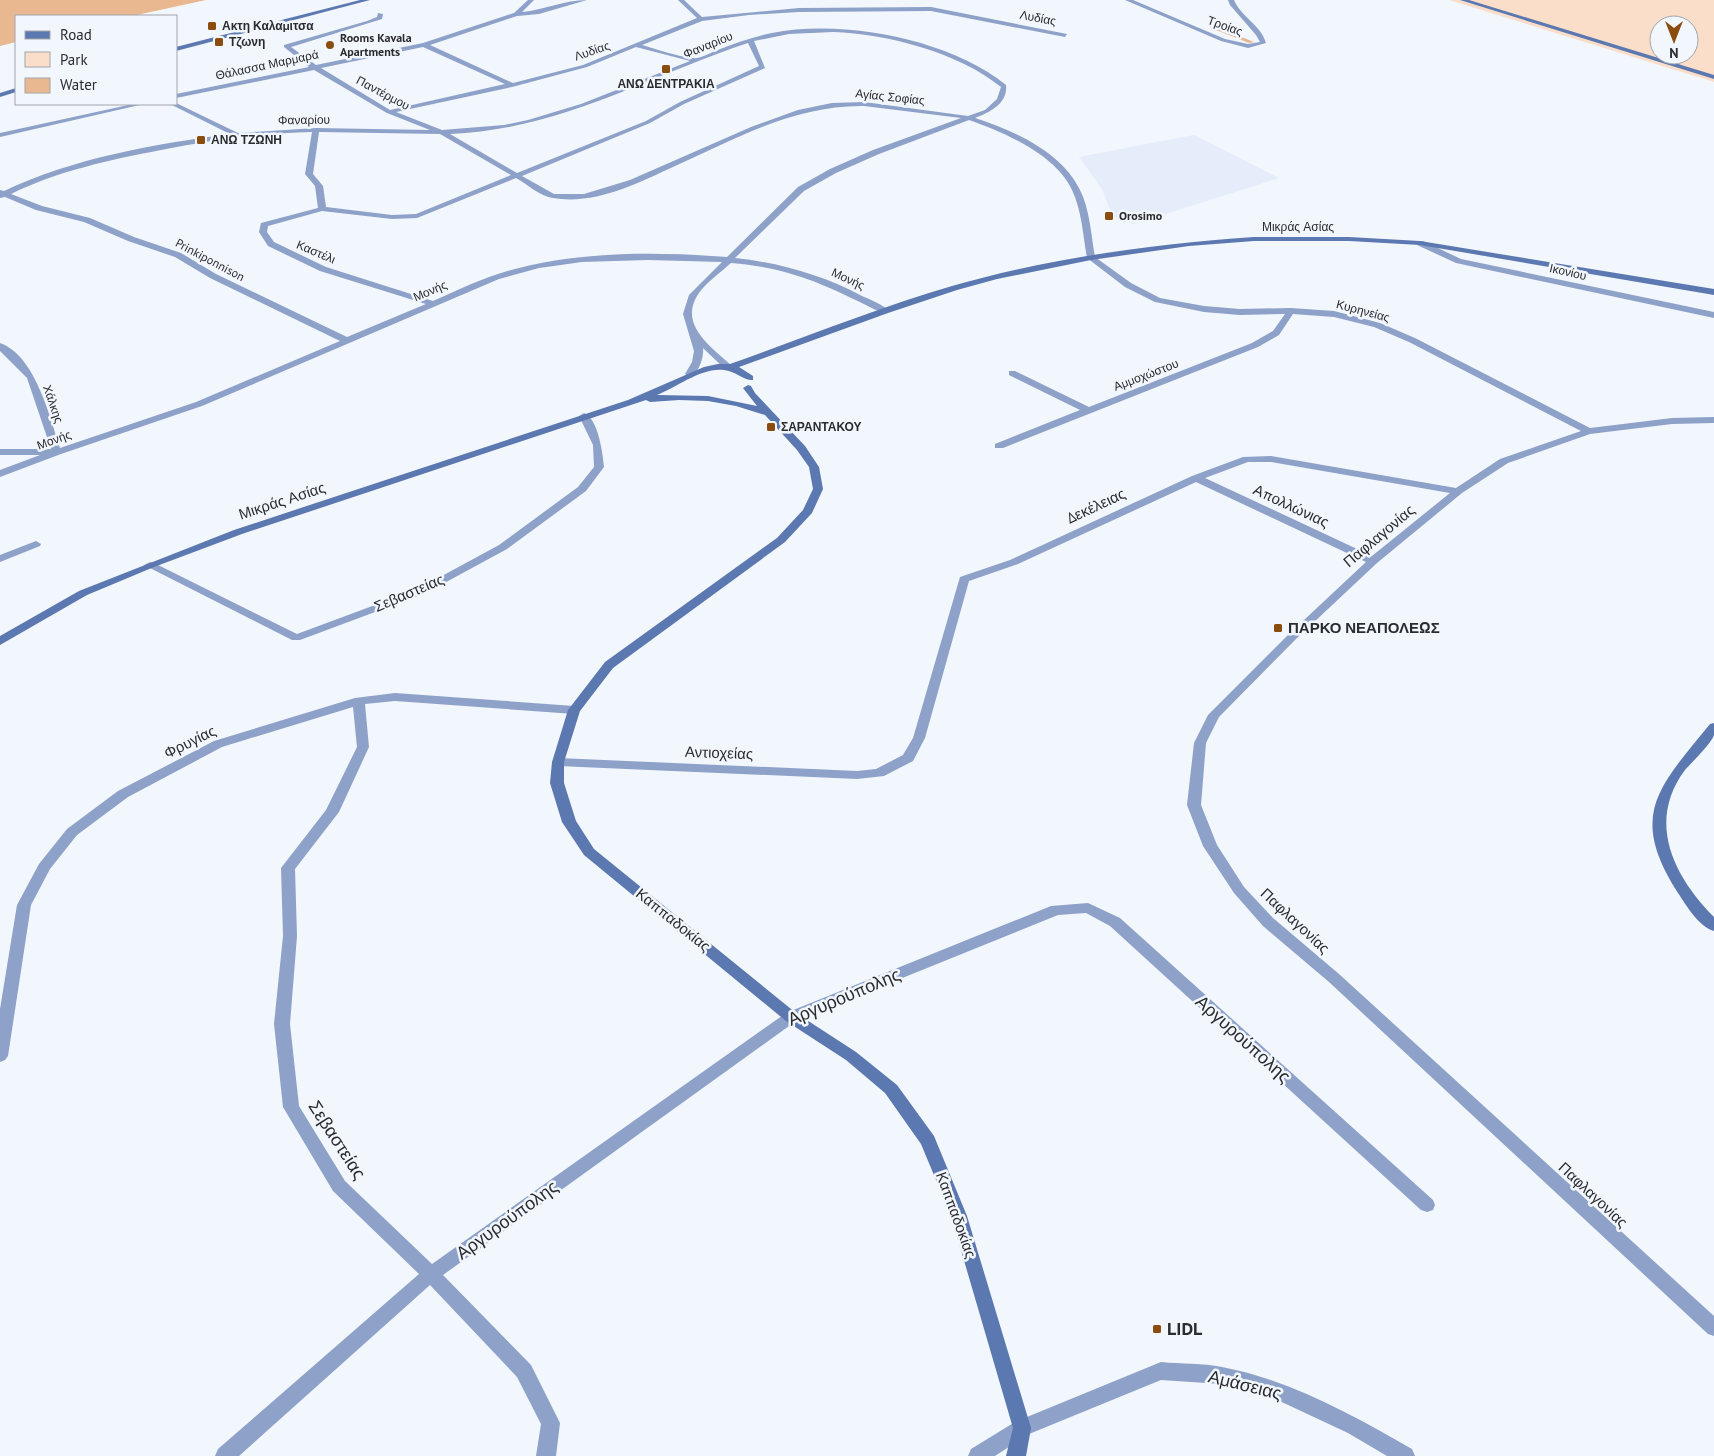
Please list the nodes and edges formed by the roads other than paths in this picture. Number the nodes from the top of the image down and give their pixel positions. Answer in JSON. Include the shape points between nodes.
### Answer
{"nodes":[{"id":1,"x":337,"y":0,"type":"edge"},
{"id":2,"x":367,"y":0,"type":"edge"},
{"id":3,"x":531,"y":0,"type":"edge"},
{"id":4,"x":584,"y":0,"type":"edge"},
{"id":5,"x":681,"y":0,"type":"edge"},
{"id":6,"x":1128,"y":0,"type":"edge"},
{"id":7,"x":1232,"y":0,"type":"edge"},
{"id":8,"x":1463,"y":0,"type":"edge"},
{"id":9,"x":380,"y":14,"type":"dead end"},
{"id":10,"x":516,"y":14,"type":"junction"},
{"id":11,"x":701,"y":18,"type":"junction"},
{"id":12,"x":801,"y":20,"type":"junction"},
{"id":13,"x":1065,"y":35,"type":"dead end"},
{"id":14,"x":178,"y":40,"type":"edge"},
{"id":15,"x":750,"y":40,"type":"junction"},
{"id":16,"x":424,"y":45,"type":"junction"},
{"id":17,"x":638,"y":46,"type":"junction"},
{"id":18,"x":178,"y":48,"type":"edge"},
{"id":19,"x":696,"y":61,"type":"junction"},
{"id":20,"x":314,"y":67,"type":"junction"},
{"id":21,"x":1714,"y":77,"type":"edge"},
{"id":22,"x":15,"y":82,"type":"edge"},
{"id":23,"x":8,"y":84,"type":"dead end"},
{"id":24,"x":512,"y":85,"type":"junction"},
{"id":25,"x":15,"y":90,"type":"edge"},
{"id":26,"x":0,"y":95,"type":"edge"},
{"id":27,"x":178,"y":96,"type":"edge"},
{"id":28,"x":136,"y":105,"type":"edge"},
{"id":29,"x":175,"y":105,"type":"edge"},
{"id":30,"x":389,"y":112,"type":"junction"},
{"id":31,"x":968,"y":118,"type":"junction"},
{"id":32,"x":316,"y":130,"type":"junction"},
{"id":33,"x":441,"y":132,"type":"junction"},
{"id":34,"x":234,"y":134,"type":"junction"},
{"id":35,"x":0,"y":135,"type":"edge"},
{"id":36,"x":517,"y":175,"type":"junction"},
{"id":37,"x":1,"y":194,"type":"edge"},
{"id":38,"x":564,"y":198,"type":"joint"},
{"id":39,"x":322,"y":209,"type":"junction"},
{"id":40,"x":1420,"y":244,"type":"junction"},
{"id":41,"x":1090,"y":258,"type":"junction"},
{"id":42,"x":727,"y":259,"type":"junction"},
{"id":43,"x":1714,"y":292,"type":"edge"},
{"id":44,"x":432,"y":303,"type":"junction"},
{"id":45,"x":885,"y":311,"type":"junction"},
{"id":46,"x":1291,"y":311,"type":"junction"},
{"id":47,"x":1714,"y":315,"type":"edge"},
{"id":48,"x":694,"y":334,"type":"junction"},
{"id":49,"x":348,"y":341,"type":"junction"},
{"id":50,"x":0,"y":346,"type":"edge"},
{"id":51,"x":786,"y":346,"type":"junction"},
{"id":52,"x":729,"y":368,"type":"junction"},
{"id":53,"x":1012,"y":373,"type":"dead end"},
{"id":54,"x":687,"y":377,"type":"junction"},
{"id":55,"x":749,"y":383,"type":"junction"},
{"id":56,"x":700,"y":398,"type":"junction"},
{"id":57,"x":712,"y":399,"type":"junction"},
{"id":58,"x":631,"y":402,"type":"junction"},
{"id":59,"x":1089,"y":411,"type":"junction"},
{"id":60,"x":584,"y":416,"type":"junction"},
{"id":61,"x":775,"y":418,"type":"junction"},
{"id":62,"x":1714,"y":420,"type":"edge"},
{"id":63,"x":1589,"y":431,"type":"junction"},
{"id":64,"x":999,"y":446,"type":"dead end"},
{"id":65,"x":0,"y":452,"type":"edge"},
{"id":66,"x":57,"y":452,"type":"junction"},
{"id":67,"x":0,"y":474,"type":"edge"},
{"id":68,"x":1196,"y":478,"type":"junction"},
{"id":69,"x":1458,"y":492,"type":"junction"},
{"id":70,"x":36,"y":544,"type":"dead end"},
{"id":71,"x":0,"y":559,"type":"edge"},
{"id":72,"x":1373,"y":561,"type":"junction"},
{"id":73,"x":150,"y":565,"type":"junction"},
{"id":74,"x":0,"y":641,"type":"edge"},
{"id":75,"x":359,"y":701,"type":"junction"},
{"id":76,"x":574,"y":710,"type":"junction"},
{"id":77,"x":1714,"y":728,"type":"edge"},
{"id":78,"x":558,"y":762,"type":"junction"},
{"id":79,"x":879,"y":773,"type":"joint"},
{"id":80,"x":1714,"y":926,"type":"edge"},
{"id":81,"x":791,"y":1017,"type":"junction"},
{"id":82,"x":0,"y":1056,"type":"edge"},
{"id":83,"x":1427,"y":1206,"type":"dead end"},
{"id":84,"x":431,"y":1274,"type":"junction"},
{"id":85,"x":1714,"y":1328,"type":"edge"},
{"id":86,"x":1022,"y":1428,"type":"junction"},
{"id":87,"x":1387,"y":1450,"type":"edge"},
{"id":88,"x":225,"y":1456,"type":"edge"},
{"id":89,"x":546,"y":1456,"type":"edge"},
{"id":90,"x":978,"y":1456,"type":"edge"},
{"id":91,"x":1016,"y":1456,"type":"edge"},
{"id":92,"x":1405,"y":1456,"type":"edge"}],
"edges":[{"from":1,"to":14,"type":"street"},
{"from":2,"to":18,"type":"street"},
{"from":3,"to":10,"type":"street","name":"Θάλασσα Μαρμαρά"},
{"from":4,"to":10,"type":"street","via":[[539,12]]},
{"from":5,"to":11,"type":"street"},
{"from":6,"to":7,"type":"street","name":"Τροίας","via":[[1223,40],[1248,46],[1263,42]]},
{"from":8,"to":21,"type":"street"},
{"from":9,"to":20,"type":"street","name":"Παντέρμου","via":[[380,18],[369,22],[286,46]]},
{"from":10,"to":16,"type":"street","name":"Θάλασσα Μαρμαρά"},
{"from":11,"to":12,"type":"street","name":"Λυδίας"},
{"from":11,"to":17,"type":"street","name":"Λυδίας"},
{"from":12,"to":13,"type":"street","name":"Λυδίας","via":[[931,9]]},
{"from":12,"to":15,"type":"street","name":"Φαναρίου"},
{"from":12,"to":31,"type":"street","name":"Φαναρίου","via":[[913,44],[974,65],[993,76],[1004,86],[1000,100],[993,107]]},
{"from":15,"to":19,"type":"street","name":"Φαναρίου"},
{"from":15,"to":36,"type":"street","name":"Καστέλι","via":[[763,67],[648,122]]},
{"from":16,"to":20,"type":"street","name":"Θάλασσα Μαρμαρά"},
{"from":16,"to":24,"type":"street"},
{"from":17,"to":19,"type":"street"},
{"from":17,"to":24,"type":"street","name":"Λυδίας","via":[[585,66]]},
{"from":19,"to":33,"type":"street","name":"Φαναρίου","via":[[567,112],[502,128]]},
{"from":20,"to":27,"type":"street","name":"Θάλασσα Μαρμαρά"},
{"from":20,"to":30,"type":"street","name":"Παντέρμου"},
{"from":22,"to":23,"type":"street"},
{"from":24,"to":30,"type":"street","name":"Λυδίας"},
{"from":25,"to":26,"type":"street"},
{"from":28,"to":35,"type":"street"},
{"from":29,"to":34,"type":"street"},
{"from":30,"to":33,"type":"street","name":"Παντέρμου"},
{"from":31,"to":38,"type":"street","name":"Αγίας Σοφίας","via":[[864,103],[802,110],[760,125],[635,181],[588,195]]},
{"from":31,"to":41,"type":"street","name":"Αγίας Σοφίας","via":[[1023,143],[1062,170],[1074,186]]},
{"from":31,"to":42,"type":"street","name":"Φαναρίου","via":[[850,163],[801,189]]},
{"from":32,"to":33,"type":"street","name":"Φαναρίου"},
{"from":32,"to":34,"type":"street","name":"Φαναρίου"},
{"from":32,"to":39,"type":"street","via":[[310,174],[319,186]]},
{"from":33,"to":36,"type":"street","name":"Παντέρμου"},
{"from":34,"to":37,"type":"street","name":"Φαναρίου","via":[[83,164],[39,177]]},
{"from":36,"to":38,"type":"street","name":"Παντέρμου","via":[[552,196]]},
{"from":36,"to":39,"type":"street","name":"Καστέλι","via":[[417,216],[392,217]]},
{"from":37,"to":49,"type":"street","name":"Prinkiponnison","via":[[87,220],[178,255],[213,276]]},
{"from":39,"to":44,"type":"street","name":"Καστέλι","via":[[264,225],[263,232],[271,244],[323,269]]},
{"from":40,"to":41,"type":"street","name":"Μικράς Ασίας","via":[[1349,239],[1254,239],[1188,244]]},
{"from":40,"to":43,"type":"street","name":"Μικράς Ασίας"},
{"from":40,"to":47,"type":"street","name":"Ικονίου","via":[[1459,261]]},
{"from":41,"to":45,"type":"street","name":"Μικράς Ασίας","via":[[954,288]]},
{"from":41,"to":46,"type":"street","name":"Κυρηνείας","via":[[1128,285],[1158,300],[1213,310]]},
{"from":42,"to":44,"type":"street","name":"Μονής","via":[[642,257],[561,260],[525,268]]},
{"from":42,"to":45,"type":"street","name":"Μονής","via":[[778,266],[804,274]]},
{"from":42,"to":48,"type":"street","name":"Φαναρίου","via":[[693,295],[687,314]]},
{"from":44,"to":49,"type":"street","name":"Μονής"},
{"from":45,"to":51,"type":"street","name":"Μικράς Ασίας"},
{"from":46,"to":59,"type":"street","name":"Αμμοχώστου","via":[[1276,333],[1255,346]]},
{"from":46,"to":63,"type":"street","name":"Κυρηνείας","via":[[1334,314],[1377,325]]},
{"from":48,"to":52,"type":"street"},
{"from":48,"to":54,"type":"street","name":"Φαναρίου","via":[[699,350],[697,362]]},
{"from":49,"to":66,"type":"street","name":"Μονής","via":[[198,404]]},
{"from":50,"to":66,"type":"street","name":"Χάλκης","via":[[31,377]]},
{"from":51,"to":52,"type":"street"},
{"from":51,"to":55,"type":"street","via":[[754,368]]},
{"from":52,"to":54,"type":"street","via":[[708,368]]},
{"from":52,"to":55,"type":"street","via":[[738,370]]},
{"from":53,"to":59,"type":"street"},
{"from":54,"to":56,"type":"street","via":[[683,385],[685,390]]},
{"from":54,"to":58,"type":"street"},
{"from":55,"to":57,"type":"street","via":[[734,396]]},
{"from":55,"to":61,"type":"street","name":"Καππαδοκίας","via":[[751,394]]},
{"from":56,"to":57,"type":"street"},
{"from":56,"to":58,"type":"street"},
{"from":57,"to":61,"type":"street","via":[[750,406]]},
{"from":58,"to":60,"type":"street","name":"Μικράς Ασίας"},
{"from":59,"to":64,"type":"street","name":"Αμμοχώστου"},
{"from":60,"to":73,"type":"street","name":"Μικράς Ασίας","via":[[238,532]]},
{"from":60,"to":73,"type":"street","name":"Σεβαστείας","via":[[598,445],[599,467],[582,489],[555,510],[503,547],[422,591],[296,638]]},
{"from":61,"to":76,"type":"street","name":"Καππαδοκίας","via":[[814,467],[818,489],[808,512],[781,540],[609,665]]},
{"from":62,"to":63,"type":"street","name":"Παφλαγονίας"},
{"from":63,"to":69,"type":"street","name":"Παφλαγονίας","via":[[1504,461]]},
{"from":65,"to":66,"type":"street"},
{"from":66,"to":67,"type":"street","name":"Μονής"},
{"from":68,"to":69,"type":"street","name":"Δεκέλειας","via":[[1247,459],[1271,459]]},
{"from":68,"to":72,"type":"street","name":"Απολλώνιας"},
{"from":68,"to":79,"type":"street","name":"Δεκέλειας","via":[[1014,562],[964,579],[919,738],[908,758]]},
{"from":69,"to":72,"type":"street","name":"Παφλαγονίας"},
{"from":70,"to":71,"type":"street"},
{"from":72,"to":85,"type":"street","name":"Παφλαγονίας","via":[[1214,715],[1200,743],[1194,805],[1210,846],[1239,890],[1268,922],[1334,978]]},
{"from":73,"to":74,"type":"street","name":"Μικράς Ασίας","via":[[83,593]]},
{"from":75,"to":76,"type":"street","name":"Φρυγίας","via":[[395,697]]},
{"from":75,"to":82,"type":"street","name":"Φρυγίας","via":[[218,744],[123,794],[72,832],[44,867],[24,905]]},
{"from":75,"to":84,"type":"street","name":"Σεβαστείας","via":[[363,747],[332,812],[288,868],[290,936],[282,1024],[291,1107],[339,1186]]},
{"from":76,"to":78,"type":"street","name":"Καππαδοκίας"},
{"from":77,"to":80,"type":"street","via":[[1670,782],[1659,809],[1659,833],[1665,859],[1679,886]]},
{"from":78,"to":79,"type":"street","name":"Αντιοχείας","via":[[857,775]]},
{"from":78,"to":81,"type":"street","name":"Καππαδοκίας","via":[[557,783],[569,822],[590,852]]},
{"from":81,"to":83,"type":"street","name":"Αργυρούπολης","via":[[1056,910],[1088,908],[1115,922]]},
{"from":81,"to":84,"type":"street","name":"Αργυρούπολης"},
{"from":81,"to":86,"type":"street","name":"Καππαδοκίας","via":[[850,1056],[891,1089],[928,1141],[960,1216]]},
{"from":84,"to":88,"type":"street","name":"Αργυρούπολης"},
{"from":84,"to":89,"type":"street","name":"Σεβαστείας","via":[[524,1372],[550,1423]]},
{"from":86,"to":87,"type":"street","name":"Αμάσειας","via":[[1161,1372],[1222,1375],[1274,1389],[1355,1427]]},
{"from":86,"to":90,"type":"street","name":"Αμάσειας"},
{"from":86,"to":91,"type":"street","name":"Καππαδοκίας"},
{"from":87,"to":92,"type":"street","name":"Αμάσειας"}]}
